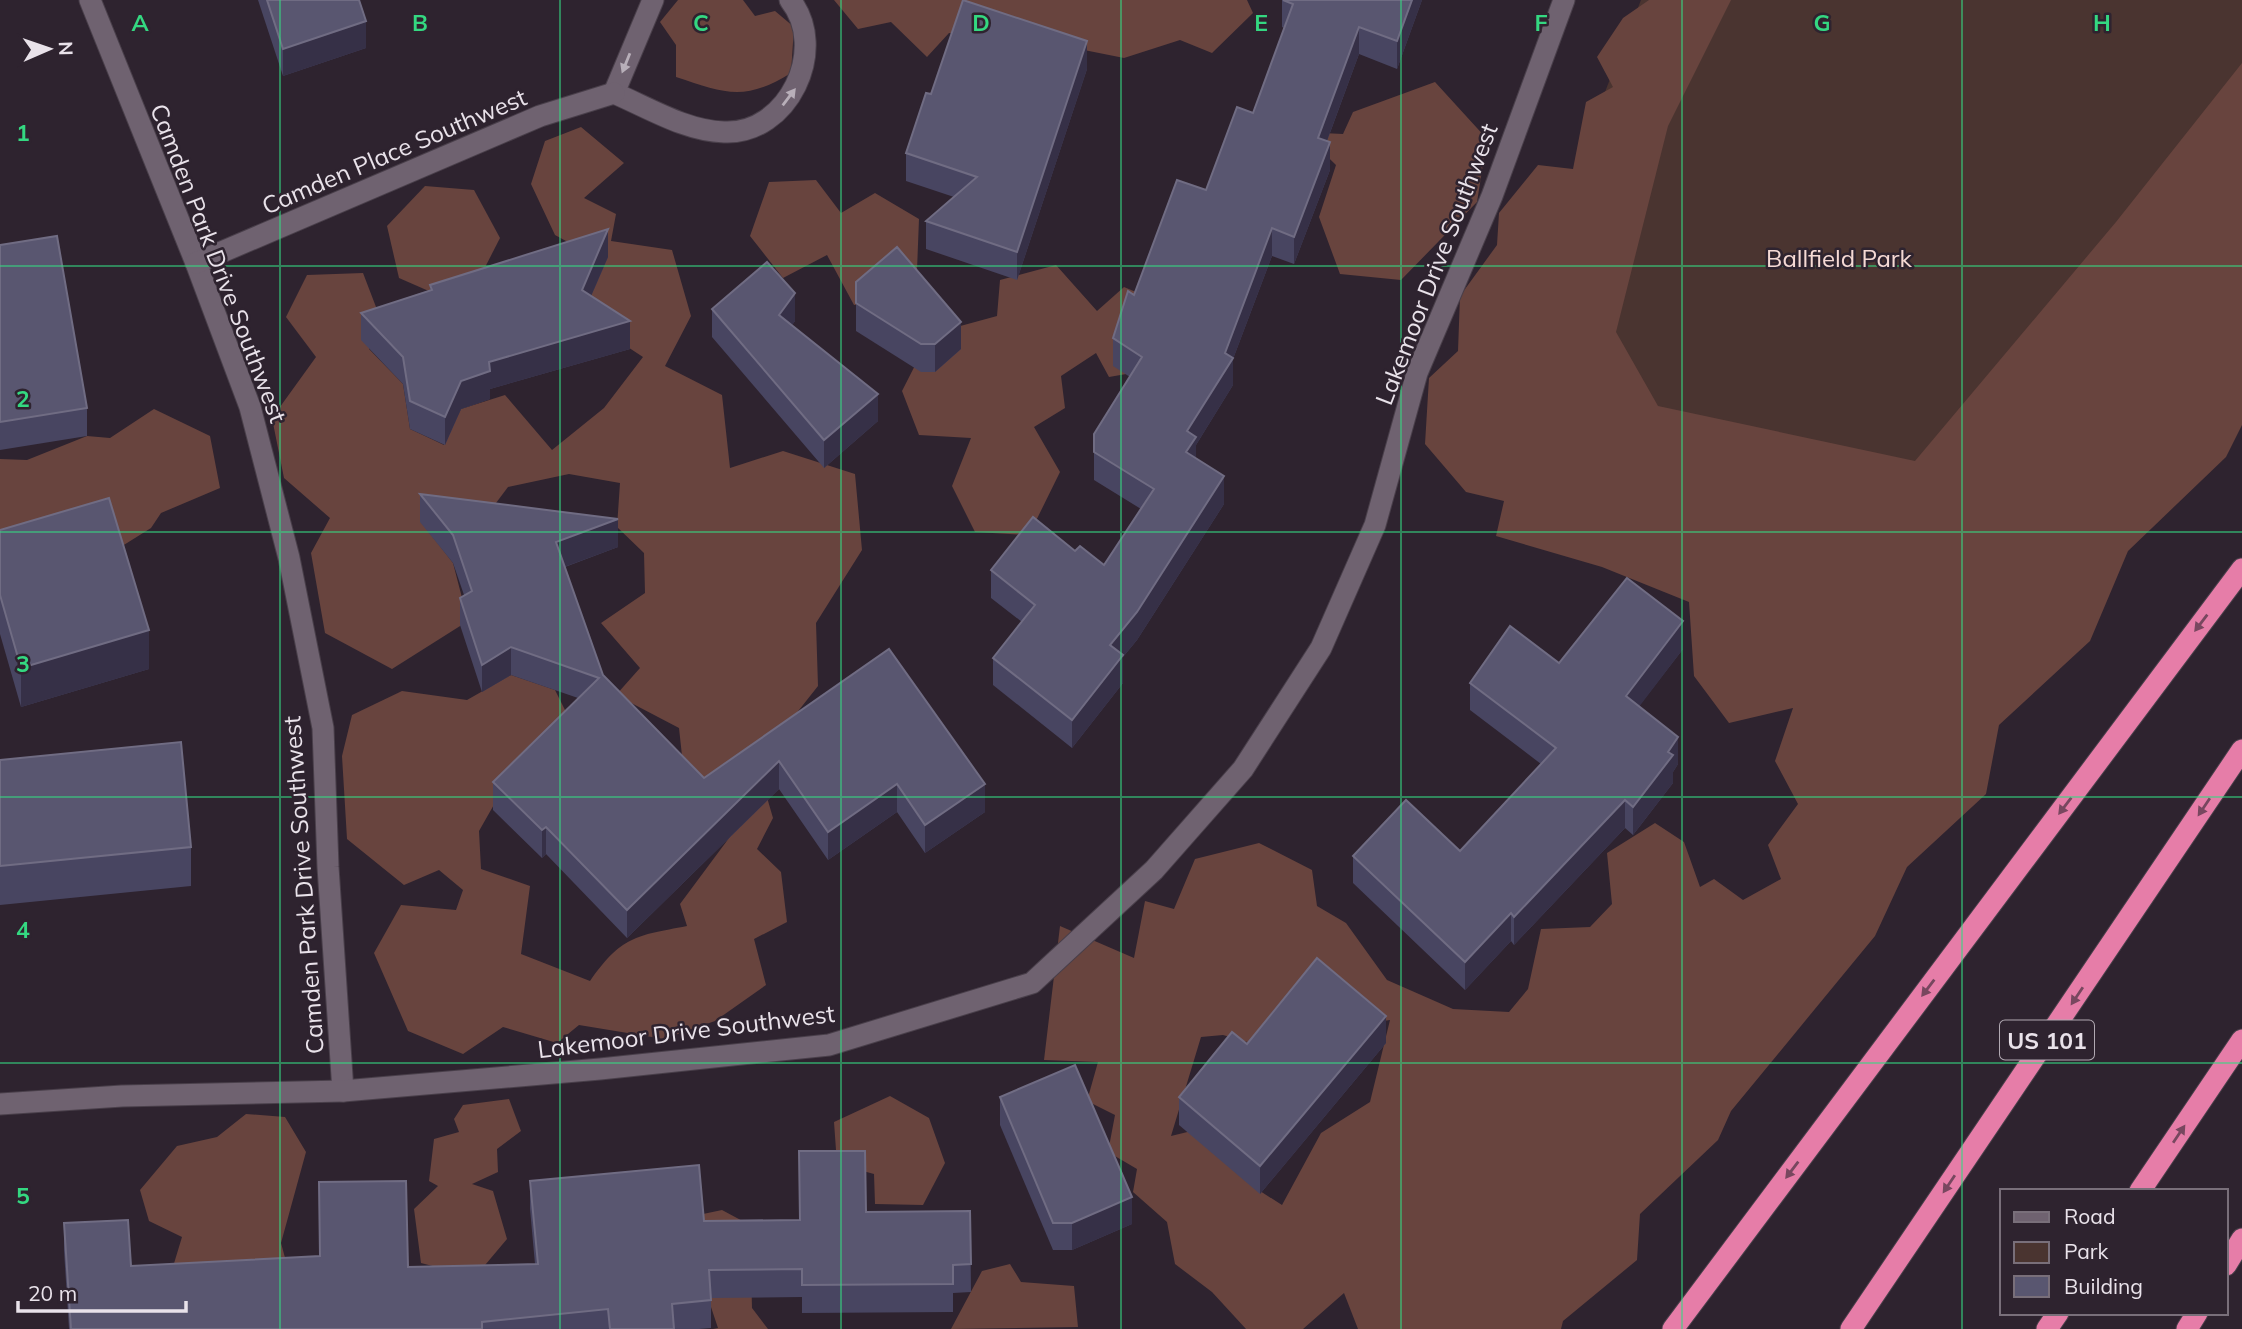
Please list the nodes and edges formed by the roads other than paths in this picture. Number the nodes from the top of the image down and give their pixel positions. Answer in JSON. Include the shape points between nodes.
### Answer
{"nodes":[{"id":1,"x":90,"y":0,"type":"edge"},
{"id":2,"x":653,"y":0,"type":"edge"},
{"id":3,"x":790,"y":0,"type":"edge"},
{"id":4,"x":1564,"y":0,"type":"edge"},
{"id":5,"x":614,"y":93,"type":"junction"},
{"id":6,"x":196,"y":263,"type":"junction"},
{"id":7,"x":2242,"y":569,"type":"edge"},
{"id":8,"x":2242,"y":750,"type":"edge"},
{"id":9,"x":2242,"y":1040,"type":"edge"},
{"id":10,"x":343,"y":1091,"type":"junction"},
{"id":11,"x":0,"y":1104,"type":"edge"},
{"id":12,"x":2141,"y":1189,"type":"edge"},
{"id":13,"x":2242,"y":1239,"type":"edge"},
{"id":14,"x":2228,"y":1262,"type":"edge"},
{"id":15,"x":1673,"y":1329,"type":"edge"},
{"id":16,"x":1852,"y":1329,"type":"edge"}],
"edges":[{"from":1,"to":6,"type":"street","name":"Camden Park Drive Southwest"},
{"from":2,"to":5,"type":"street","one_way":true},
{"from":5,"to":3,"type":"street","one_way":true,"via":[[699,130],[727,133],[755,126],[779,111],[796,88],[805,62],[804,34]]},
{"from":4,"to":10,"type":"street","name":"Lakemoor Drive Southwest","via":[[1492,195],[1417,373],[1375,524],[1321,648],[1243,769],[1154,870],[1032,983],[829,1045]]},
{"from":5,"to":6,"type":"street","name":"Camden Place Southwest","via":[[540,116]]},
{"from":6,"to":10,"type":"street","name":"Camden Park Drive Southwest","via":[[250,407],[289,558],[323,728]]},
{"from":7,"to":15,"type":"highway","one_way":true},
{"from":8,"to":16,"type":"highway","number":"US 101","one_way":true},
{"from":12,"to":9,"type":"highway","one_way":true},
{"from":10,"to":11,"type":"street","name":"Lakemoor Drive Southwest"},
{"from":13,"to":14,"type":"highway"}]}
